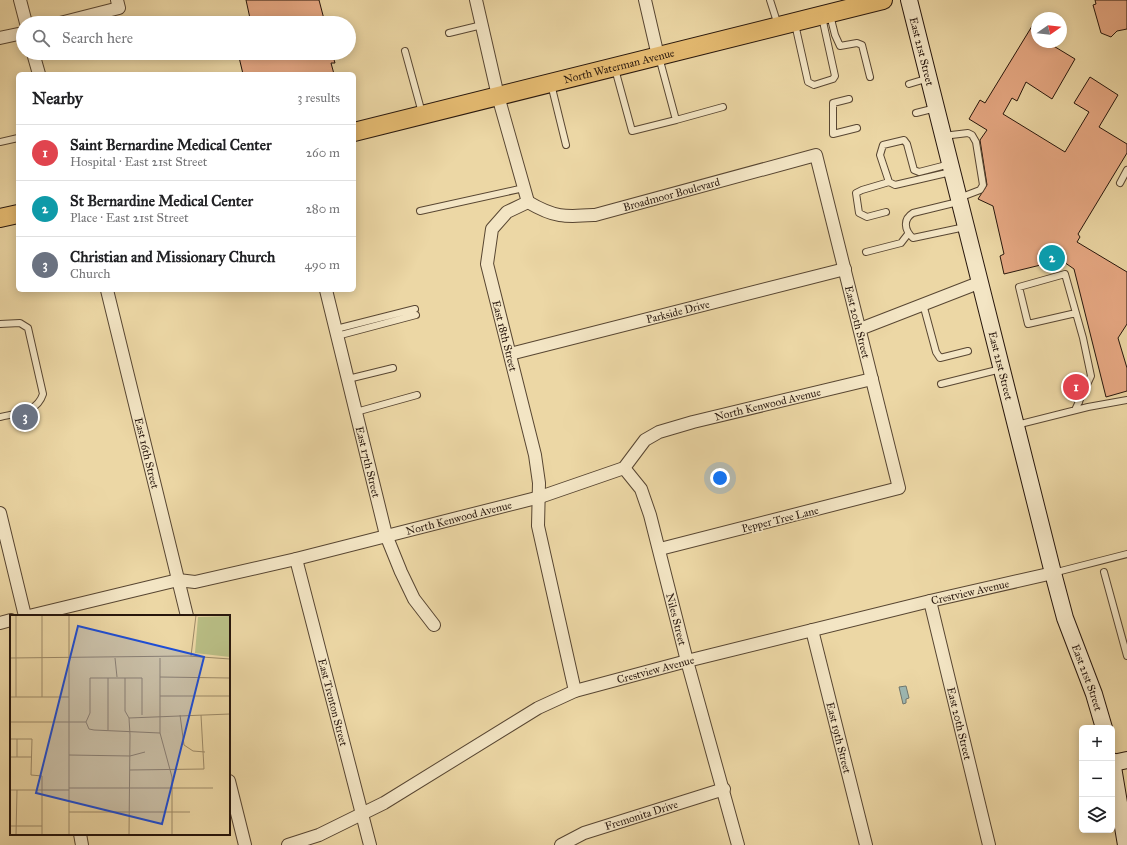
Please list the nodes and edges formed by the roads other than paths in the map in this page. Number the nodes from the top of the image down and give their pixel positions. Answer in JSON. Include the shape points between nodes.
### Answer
{"nodes":[{"id":1,"x":20,"y":0,"type":"edge"},
{"id":2,"x":117,"y":0,"type":"edge"},
{"id":3,"x":476,"y":0,"type":"edge"},
{"id":4,"x":645,"y":0,"type":"edge"},
{"id":5,"x":770,"y":0,"type":"edge"},
{"id":6,"x":883,"y":0,"type":"edge"},
{"id":7,"x":909,"y":0,"type":"edge"},
{"id":8,"x":826,"y":14,"type":"junction"},
{"id":9,"x":24,"y":16,"type":"edge"},
{"id":10,"x":88,"y":16,"type":"edge"},
{"id":11,"x":786,"y":24,"type":"junction"},
{"id":12,"x":482,"y":25,"type":"junction"},
{"id":13,"x":449,"y":33,"type":"dead end"},
{"id":14,"x":16,"y":35,"type":"edge"},
{"id":15,"x":0,"y":38,"type":"edge"},
{"id":16,"x":405,"y":51,"type":"dead end"},
{"id":17,"x":658,"y":56,"type":"junction"},
{"id":18,"x":35,"y":60,"type":"edge"},
{"id":19,"x":615,"y":67,"type":"junction"},
{"id":20,"x":38,"y":72,"type":"edge"},
{"id":21,"x":870,"y":77,"type":"dead end"},
{"id":22,"x":929,"y":78,"type":"junction"},
{"id":23,"x":550,"y":83,"type":"junction"},
{"id":24,"x":909,"y":84,"type":"dead end"},
{"id":25,"x":498,"y":96,"type":"junction"},
{"id":26,"x":849,"y":99,"type":"dead end"},
{"id":27,"x":723,"y":107,"type":"dead end"},
{"id":28,"x":936,"y":108,"type":"junction"},
{"id":29,"x":916,"y":113,"type":"dead end"},
{"id":30,"x":423,"y":115,"type":"junction"},
{"id":31,"x":676,"y":120,"type":"junction"},
{"id":32,"x":856,"y":128,"type":"dead end"},
{"id":33,"x":356,"y":132,"type":"edge"},
{"id":34,"x":943,"y":136,"type":"junction"},
{"id":35,"x":16,"y":138,"type":"edge"},
{"id":36,"x":0,"y":142,"type":"edge"},
{"id":37,"x":566,"y":145,"type":"dead end"},
{"id":38,"x":816,"y":156,"type":"joint"},
{"id":39,"x":951,"y":168,"type":"junction"},
{"id":40,"x":1127,"y":170,"type":"edge"},
{"id":41,"x":889,"y":182,"type":"junction"},
{"id":42,"x":1120,"y":182,"type":"dead end"},
{"id":43,"x":524,"y":188,"type":"junction"},
{"id":44,"x":960,"y":200,"type":"junction"},
{"id":45,"x":528,"y":202,"type":"junction"},
{"id":46,"x":420,"y":211,"type":"dead end"},
{"id":47,"x":886,"y":212,"type":"dead end"},
{"id":48,"x":16,"y":214,"type":"edge"},
{"id":49,"x":0,"y":218,"type":"edge"},
{"id":50,"x":966,"y":227,"type":"junction"},
{"id":51,"x":908,"y":234,"type":"junction"},
{"id":52,"x":866,"y":252,"type":"dead end"},
{"id":53,"x":845,"y":269,"type":"junction"},
{"id":54,"x":980,"y":282,"type":"junction"},
{"id":55,"x":107,"y":292,"type":"edge"},
{"id":56,"x":326,"y":292,"type":"edge"},
{"id":57,"x":923,"y":304,"type":"junction"},
{"id":58,"x":415,"y":312,"type":"dead end"},
{"id":59,"x":1076,"y":313,"type":"junction"},
{"id":60,"x":0,"y":324,"type":"edge"},
{"id":61,"x":860,"y":328,"type":"junction"},
{"id":62,"x":336,"y":333,"type":"junction"},
{"id":63,"x":968,"y":351,"type":"dead end"},
{"id":64,"x":510,"y":354,"type":"junction"},
{"id":65,"x":393,"y":368,"type":"dead end"},
{"id":66,"x":1002,"y":369,"type":"junction"},
{"id":67,"x":348,"y":379,"type":"junction"},
{"id":68,"x":872,"y":379,"type":"junction"},
{"id":69,"x":941,"y":384,"type":"dead end"},
{"id":70,"x":1072,"y":393,"type":"dead end"},
{"id":71,"x":417,"y":395,"type":"dead end"},
{"id":72,"x":1127,"y":400,"type":"edge"},
{"id":73,"x":1079,"y":402,"type":"junction"},
{"id":74,"x":1075,"y":410,"type":"junction"},
{"id":75,"x":356,"y":412,"type":"junction"},
{"id":76,"x":0,"y":417,"type":"edge"},
{"id":77,"x":1016,"y":425,"type":"junction"},
{"id":78,"x":624,"y":468,"type":"junction"},
{"id":79,"x":899,"y":488,"type":"joint"},
{"id":80,"x":540,"y":496,"type":"junction"},
{"id":81,"x":0,"y":513,"type":"edge"},
{"id":82,"x":386,"y":535,"type":"junction"},
{"id":83,"x":660,"y":549,"type":"junction"},
{"id":84,"x":1127,"y":554,"type":"edge"},
{"id":85,"x":296,"y":559,"type":"junction"},
{"id":86,"x":1104,"y":572,"type":"dead end"},
{"id":87,"x":1053,"y":573,"type":"junction"},
{"id":88,"x":178,"y":580,"type":"junction"},
{"id":89,"x":930,"y":601,"type":"junction"},
{"id":90,"x":25,"y":615,"type":"edge"},
{"id":91,"x":33,"y":615,"type":"edge"},
{"id":92,"x":187,"y":615,"type":"edge"},
{"id":93,"x":10,"y":620,"type":"edge"},
{"id":94,"x":0,"y":623,"type":"edge"},
{"id":95,"x":434,"y":625,"type":"dead end"},
{"id":96,"x":812,"y":630,"type":"junction"},
{"id":97,"x":1127,"y":656,"type":"edge"},
{"id":98,"x":687,"y":661,"type":"junction"},
{"id":99,"x":575,"y":692,"type":"junction"},
{"id":100,"x":1103,"y":725,"type":"edge"},
{"id":101,"x":1127,"y":760,"type":"edge"},
{"id":102,"x":1115,"y":762,"type":"edge"},
{"id":103,"x":1115,"y":780,"type":"edge"},
{"id":104,"x":230,"y":785,"type":"edge"},
{"id":105,"x":724,"y":789,"type":"junction"},
{"id":106,"x":361,"y":813,"type":"junction"},
{"id":107,"x":80,"y":835,"type":"edge"},
{"id":108,"x":82,"y":845,"type":"edge"},
{"id":109,"x":245,"y":845,"type":"edge"},
{"id":110,"x":288,"y":845,"type":"edge"},
{"id":111,"x":370,"y":845,"type":"edge"},
{"id":112,"x":561,"y":845,"type":"edge"},
{"id":113,"x":738,"y":845,"type":"edge"},
{"id":114,"x":866,"y":845,"type":"edge"},
{"id":115,"x":989,"y":845,"type":"edge"},
{"id":116,"x":1126,"y":845,"type":"edge"}],
"edges":[{"from":1,"to":9,"type":"street"},
{"from":2,"to":10,"type":"street","via":[[119,8]]},
{"from":3,"to":12,"type":"street"},
{"from":4,"to":17,"type":"street"},
{"from":5,"to":11,"type":"lane"},
{"from":6,"to":8,"type":"main road","name":"North Waterman Avenue"},
{"from":7,"to":22,"type":"street","name":"East 21st Street"},
{"from":8,"to":11,"type":"main road","name":"North Waterman Avenue"},
{"from":8,"to":11,"type":"lane","via":[[835,76],[833,80],[814,85],[808,82]]},
{"from":8,"to":21,"type":"lane","via":[[840,46],[856,43],[862,46]]},
{"from":11,"to":17,"type":"main road","name":"North Waterman Avenue"},
{"from":12,"to":13,"type":"lane"},
{"from":12,"to":25,"type":"street"},
{"from":14,"to":15,"type":"street"},
{"from":16,"to":30,"type":"lane"},
{"from":17,"to":19,"type":"main road","name":"North Waterman Avenue"},
{"from":17,"to":31,"type":"lane"},
{"from":18,"to":20,"type":"street"},
{"from":19,"to":23,"type":"main road","name":"North Waterman Avenue"},
{"from":19,"to":31,"type":"lane","via":[[632,131]]},
{"from":22,"to":24,"type":"lane"},
{"from":22,"to":28,"type":"street","name":"East 21st Street"},
{"from":23,"to":25,"type":"main road","name":"North Waterman Avenue"},
{"from":23,"to":37,"type":"lane"},
{"from":25,"to":30,"type":"main road","name":"North Waterman Avenue"},
{"from":25,"to":43,"type":"street"},
{"from":26,"to":32,"type":"lane","via":[[833,103],[833,134]]},
{"from":27,"to":31,"type":"lane"},
{"from":28,"to":29,"type":"lane"},
{"from":28,"to":34,"type":"street","name":"East 21st Street"},
{"from":30,"to":33,"type":"main road","name":"North Waterman Avenue"},
{"from":34,"to":39,"type":"street","name":"East 21st Street"},
{"from":34,"to":44,"type":"lane","via":[[968,133],[972,134],[976,142],[984,185],[980,190]]},
{"from":35,"to":36,"type":"lane"},
{"from":38,"to":45,"type":"street","name":"Broadmoor Boulevard","via":[[595,215],[562,217],[544,212]]},
{"from":38,"to":53,"type":"street","name":"East 20th Street"},
{"from":39,"to":41,"type":"lane","via":[[926,178],[895,185]]},
{"from":39,"to":41,"type":"lane","via":[[919,172],[914,170],[904,140],[883,145],[880,155]]},
{"from":39,"to":44,"type":"street","name":"East 21st Street"},
{"from":40,"to":42,"type":"lane"},
{"from":41,"to":47,"type":"lane","via":[[856,193],[859,213],[867,217]]},
{"from":43,"to":45,"type":"street"},
{"from":43,"to":46,"type":"lane"},
{"from":44,"to":50,"type":"street","name":"East 21st Street"},
{"from":44,"to":51,"type":"lane","via":[[908,216],[905,222]]},
{"from":45,"to":64,"type":"street","name":"East 18th Street","via":[[507,212],[492,229],[487,264]]},
{"from":48,"to":49,"type":"main road"},
{"from":50,"to":51,"type":"lane","via":[[920,238],[913,238]]},
{"from":50,"to":54,"type":"street","name":"East 21st Street"},
{"from":51,"to":52,"type":"lane","via":[[901,243]]},
{"from":53,"to":61,"type":"street","name":"East 20th Street"},
{"from":53,"to":64,"type":"street","name":"Parkside Drive"},
{"from":54,"to":57,"type":"street"},
{"from":54,"to":66,"type":"street","name":"East 21st Street"},
{"from":55,"to":88,"type":"street","name":"East 16th Street"},
{"from":56,"to":62,"type":"street","name":"East 17th Street"},
{"from":57,"to":61,"type":"street"},
{"from":57,"to":63,"type":"lane","via":[[936,352],[940,358]]},
{"from":58,"to":62,"type":"lane"},
{"from":59,"to":59,"type":"lane","via":[[1065,274],[1019,288],[1028,324]]},
{"from":59,"to":73,"type":"lane","via":[[1090,376]]},
{"from":60,"to":76,"type":"lane","via":[[20,323],[28,328],[43,394],[40,402],[30,410]]},
{"from":61,"to":68,"type":"street","name":"East 20th Street"},
{"from":62,"to":67,"type":"street","name":"East 17th Street"},
{"from":64,"to":80,"type":"street","name":"East 18th Street","via":[[535,454]]},
{"from":65,"to":67,"type":"lane"},
{"from":66,"to":69,"type":"lane"},
{"from":66,"to":77,"type":"street","name":"East 21st Street"},
{"from":67,"to":75,"type":"street","name":"East 17th Street"},
{"from":68,"to":78,"type":"street","name":"North Kenwood Avenue","via":[[659,432],[645,440]]},
{"from":68,"to":79,"type":"street","name":"East 20th Street"},
{"from":70,"to":73,"type":"lane"},
{"from":71,"to":75,"type":"lane"},
{"from":72,"to":74,"type":"lane"},
{"from":73,"to":74,"type":"lane"},
{"from":74,"to":77,"type":"lane"},
{"from":75,"to":82,"type":"street","name":"East 17th Street"},
{"from":77,"to":87,"type":"street","name":"East 21st Street"},
{"from":78,"to":80,"type":"street","name":"North Kenwood Avenue"},
{"from":78,"to":83,"type":"street","name":"Niles Street","via":[[641,489]]},
{"from":79,"to":83,"type":"street","name":"Pepper Tree Lane"},
{"from":80,"to":82,"type":"street","name":"North Kenwood Avenue"},
{"from":80,"to":99,"type":"street","name":"East 18th Street","via":[[538,526],[543,555]]},
{"from":81,"to":90,"type":"street"},
{"from":82,"to":85,"type":"street","name":"North Kenwood Avenue"},
{"from":82,"to":95,"type":"street","name":"East 17th Street","via":[[414,599]]},
{"from":83,"to":98,"type":"street","name":"Niles Street"},
{"from":84,"to":87,"type":"lane"},
{"from":85,"to":88,"type":"street","name":"North Kenwood Avenue","via":[[196,582]]},
{"from":85,"to":106,"type":"street","name":"East Trenton Street"},
{"from":86,"to":97,"type":"lane"},
{"from":87,"to":89,"type":"street","name":"Crestview Avenue"},
{"from":87,"to":100,"type":"street","name":"East 21st Street","via":[[1065,618]]},
{"from":88,"to":91,"type":"street","name":"North Kenwood Avenue"},
{"from":88,"to":92,"type":"street","name":"East 16th Street"},
{"from":89,"to":96,"type":"street","name":"Crestview Avenue"},
{"from":89,"to":115,"type":"street","name":"East 20th Street"},
{"from":93,"to":94,"type":"street"},
{"from":96,"to":98,"type":"street","name":"Crestview Avenue"},
{"from":96,"to":114,"type":"street","name":"East 19th Street"},
{"from":98,"to":99,"type":"street","name":"Crestview Avenue"},
{"from":98,"to":105,"type":"street","name":"Niles Street"},
{"from":99,"to":106,"type":"street","name":"Crestview Avenue","via":[[538,708],[384,803]]},
{"from":101,"to":102,"type":"street"},
{"from":103,"to":116,"type":"street"},
{"from":104,"to":109,"type":"street"},
{"from":105,"to":112,"type":"street","name":"Fremonita Drive","via":[[584,834]]},
{"from":105,"to":113,"type":"street","name":"Niles Street"},
{"from":106,"to":110,"type":"street","name":"Crestview Avenue","via":[[318,835]]},
{"from":106,"to":111,"type":"street","name":"East Trenton Street"},
{"from":107,"to":108,"type":"street"}]}
